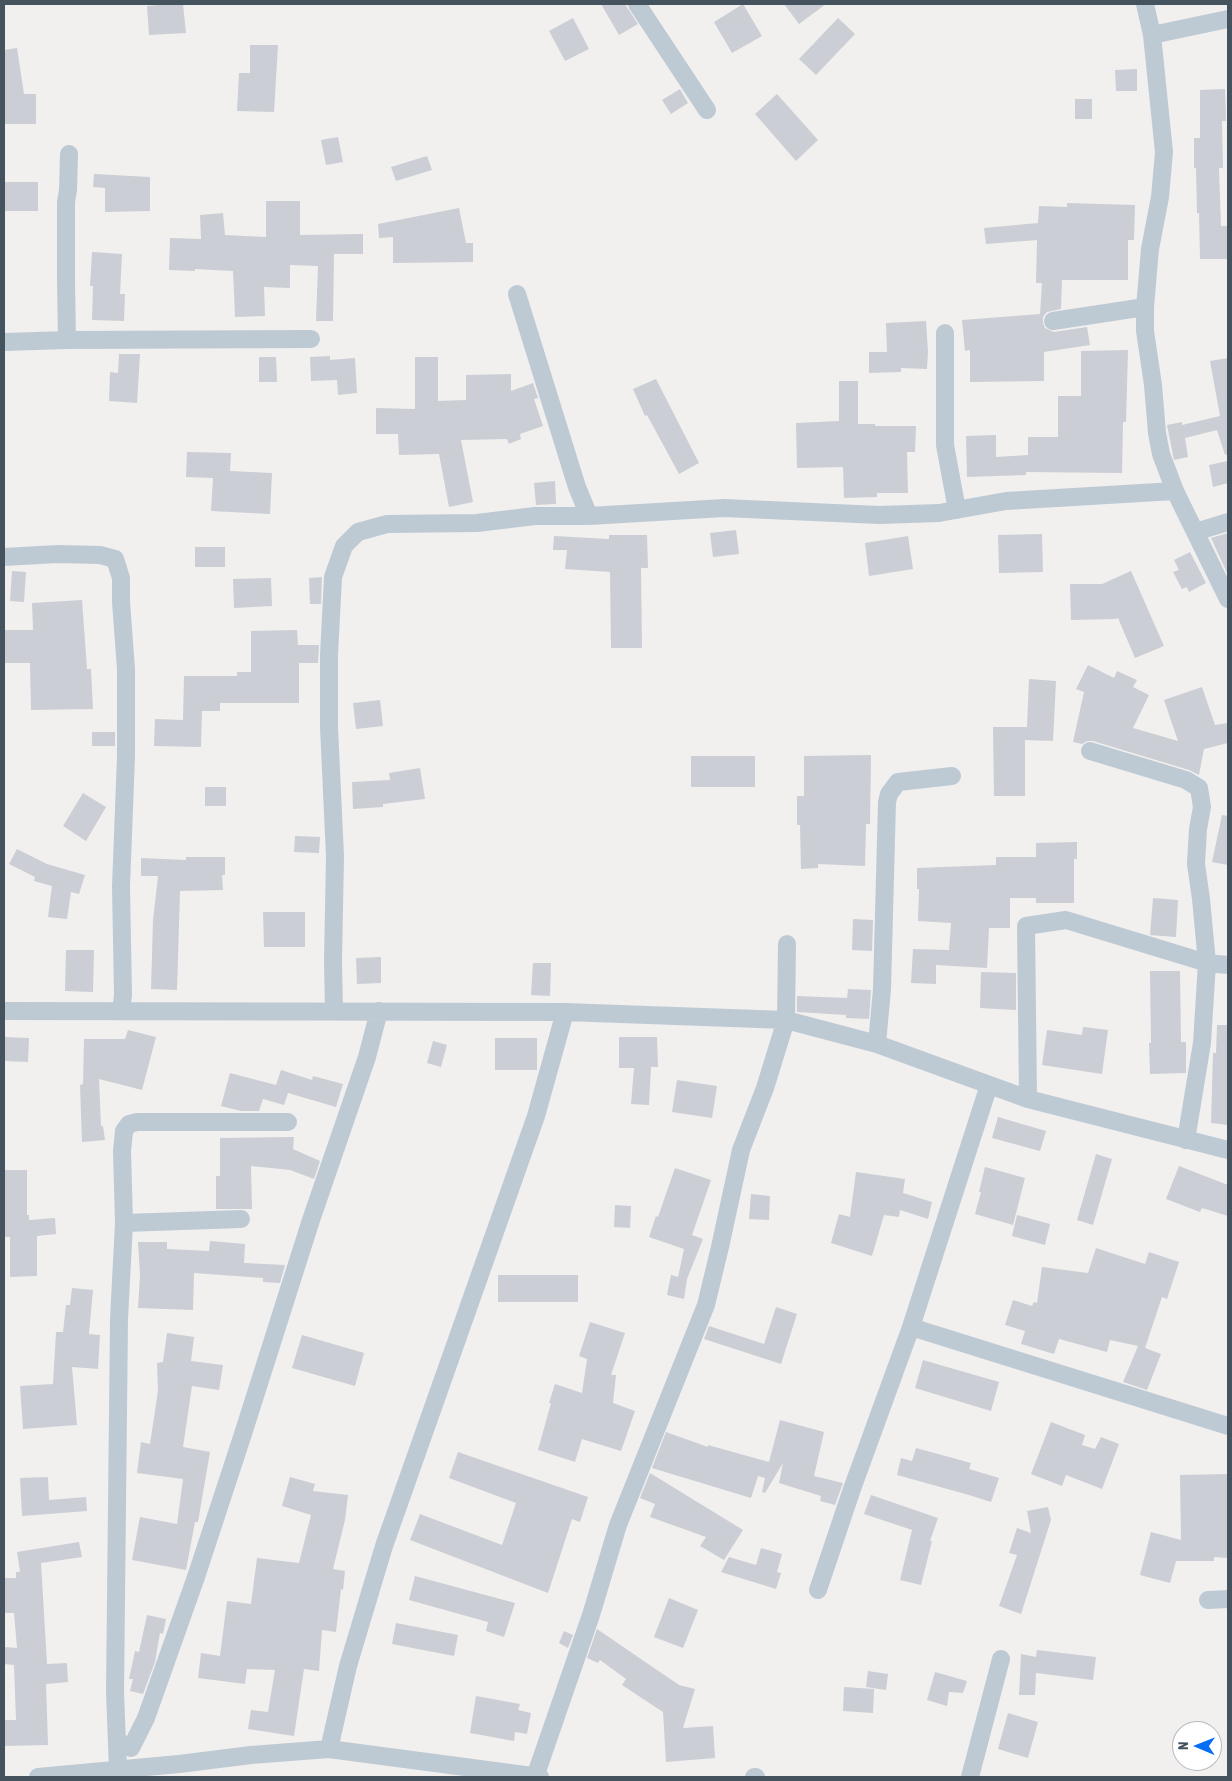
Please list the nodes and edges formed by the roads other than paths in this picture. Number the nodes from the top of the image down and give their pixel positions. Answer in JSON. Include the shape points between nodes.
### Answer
{"nodes":[{"id":1,"x":637,"y":4,"type":"edge"},
{"id":2,"x":1144,"y":4,"type":"edge"},
{"id":3,"x":1228,"y":19,"type":"edge"},
{"id":4,"x":1152,"y":36,"type":"junction"},
{"id":5,"x":707,"y":110,"type":"dead end"},
{"id":6,"x":69,"y":154,"type":"dead end"},
{"id":7,"x":517,"y":294,"type":"dead end"},
{"id":8,"x":1144,"y":307,"type":"junction"},
{"id":9,"x":1054,"y":322,"type":"dead end"},
{"id":10,"x":945,"y":333,"type":"dead end"},
{"id":11,"x":312,"y":339,"type":"dead end"},
{"id":12,"x":68,"y":340,"type":"junction"},
{"id":13,"x":4,"y":342,"type":"edge"},
{"id":14,"x":1175,"y":491,"type":"junction"},
{"id":15,"x":957,"y":510,"type":"junction"},
{"id":16,"x":589,"y":516,"type":"junction"},
{"id":17,"x":1228,"y":522,"type":"edge"},
{"id":18,"x":1195,"y":532,"type":"junction"},
{"id":19,"x":4,"y":557,"type":"edge"},
{"id":20,"x":1228,"y":599,"type":"edge"},
{"id":21,"x":1090,"y":751,"type":"dead end"},
{"id":22,"x":952,"y":776,"type":"dead end"},
{"id":23,"x":787,"y":944,"type":"dead end"},
{"id":24,"x":1207,"y":963,"type":"junction"},
{"id":25,"x":1228,"y":965,"type":"edge"},
{"id":26,"x":4,"y":1011,"type":"edge"},
{"id":27,"x":121,"y":1011,"type":"junction"},
{"id":28,"x":334,"y":1011,"type":"junction"},
{"id":29,"x":379,"y":1011,"type":"junction"},
{"id":30,"x":565,"y":1012,"type":"junction"},
{"id":31,"x":786,"y":1020,"type":"junction"},
{"id":32,"x":877,"y":1044,"type":"junction"},
{"id":33,"x":989,"y":1085,"type":"junction"},
{"id":34,"x":1028,"y":1099,"type":"junction"},
{"id":35,"x":288,"y":1122,"type":"dead end"},
{"id":36,"x":1186,"y":1140,"type":"junction"},
{"id":37,"x":1228,"y":1150,"type":"edge"},
{"id":38,"x":241,"y":1219,"type":"dead end"},
{"id":39,"x":124,"y":1223,"type":"junction"},
{"id":40,"x":911,"y":1327,"type":"junction"},
{"id":41,"x":1228,"y":1426,"type":"edge"},
{"id":42,"x":818,"y":1590,"type":"dead end"},
{"id":43,"x":1228,"y":1599,"type":"edge"},
{"id":44,"x":1208,"y":1600,"type":"dead end"},
{"id":45,"x":1001,"y":1659,"type":"dead end"},
{"id":46,"x":117,"y":1741,"type":"junction"},
{"id":47,"x":329,"y":1749,"type":"junction"},
{"id":48,"x":118,"y":1769,"type":"junction"},
{"id":49,"x":179,"y":1771,"type":"edge"},
{"id":50,"x":38,"y":1777,"type":"edge"},
{"id":51,"x":537,"y":1777,"type":"edge"},
{"id":52,"x":970,"y":1777,"type":"edge"}],
"edges":[{"from":1,"to":5,"type":"street"},
{"from":2,"to":4,"type":"street"},
{"from":3,"to":4,"type":"street"},
{"from":4,"to":8,"type":"street","via":[[1164,152]]},
{"from":6,"to":12,"type":"street"},
{"from":7,"to":16,"type":"street"},
{"from":8,"to":9,"type":"street"},
{"from":8,"to":14,"type":"street","via":[[1161,454]]},
{"from":10,"to":15,"type":"street","via":[[944,445]]},
{"from":11,"to":12,"type":"street"},
{"from":12,"to":13,"type":"street"},
{"from":14,"to":15,"type":"street","via":[[1006,501]]},
{"from":14,"to":18,"type":"street"},
{"from":15,"to":16,"type":"street","via":[[879,515],[724,508]]},
{"from":16,"to":28,"type":"street","via":[[535,516],[477,523],[387,524],[358,532],[344,546],[332,576],[329,655]]},
{"from":17,"to":18,"type":"street"},
{"from":18,"to":20,"type":"street"},
{"from":19,"to":27,"type":"street","via":[[100,555],[116,559],[121,578],[126,757]]},
{"from":21,"to":24,"type":"street","via":[[1186,780],[1199,788],[1202,807],[1196,864]]},
{"from":22,"to":32,"type":"street","via":[[898,782],[887,802],[882,989]]},
{"from":23,"to":31,"type":"street"},
{"from":24,"to":25,"type":"street"},
{"from":24,"to":34,"type":"street","via":[[1066,920],[1026,926]]},
{"from":24,"to":36,"type":"street","via":[[1202,1043]]},
{"from":26,"to":27,"type":"street"},
{"from":27,"to":28,"type":"street"},
{"from":28,"to":29,"type":"street"},
{"from":29,"to":30,"type":"street"},
{"from":29,"to":46,"type":"street","via":[[367,1057],[196,1577],[140,1731],[131,1748]]},
{"from":30,"to":31,"type":"street"},
{"from":30,"to":47,"type":"street","via":[[536,1116],[384,1546],[348,1666]]},
{"from":31,"to":32,"type":"street"},
{"from":31,"to":51,"type":"street","via":[[741,1150],[706,1304],[618,1526]]},
{"from":32,"to":33,"type":"street"},
{"from":33,"to":34,"type":"street"},
{"from":33,"to":40,"type":"street"},
{"from":34,"to":36,"type":"street"},
{"from":35,"to":39,"type":"street","via":[[129,1124],[124,1132],[122,1151]]},
{"from":36,"to":37,"type":"street"},
{"from":38,"to":39,"type":"street"},
{"from":39,"to":46,"type":"street","via":[[118,1319]]},
{"from":40,"to":41,"type":"street"},
{"from":40,"to":42,"type":"street"},
{"from":43,"to":44,"type":"street"},
{"from":45,"to":52,"type":"street"},
{"from":46,"to":48,"type":"street"},
{"from":47,"to":49,"type":"street","via":[[251,1755]]},
{"from":47,"to":51,"type":"street"},
{"from":48,"to":49,"type":"street"},
{"from":48,"to":50,"type":"street"}]}
